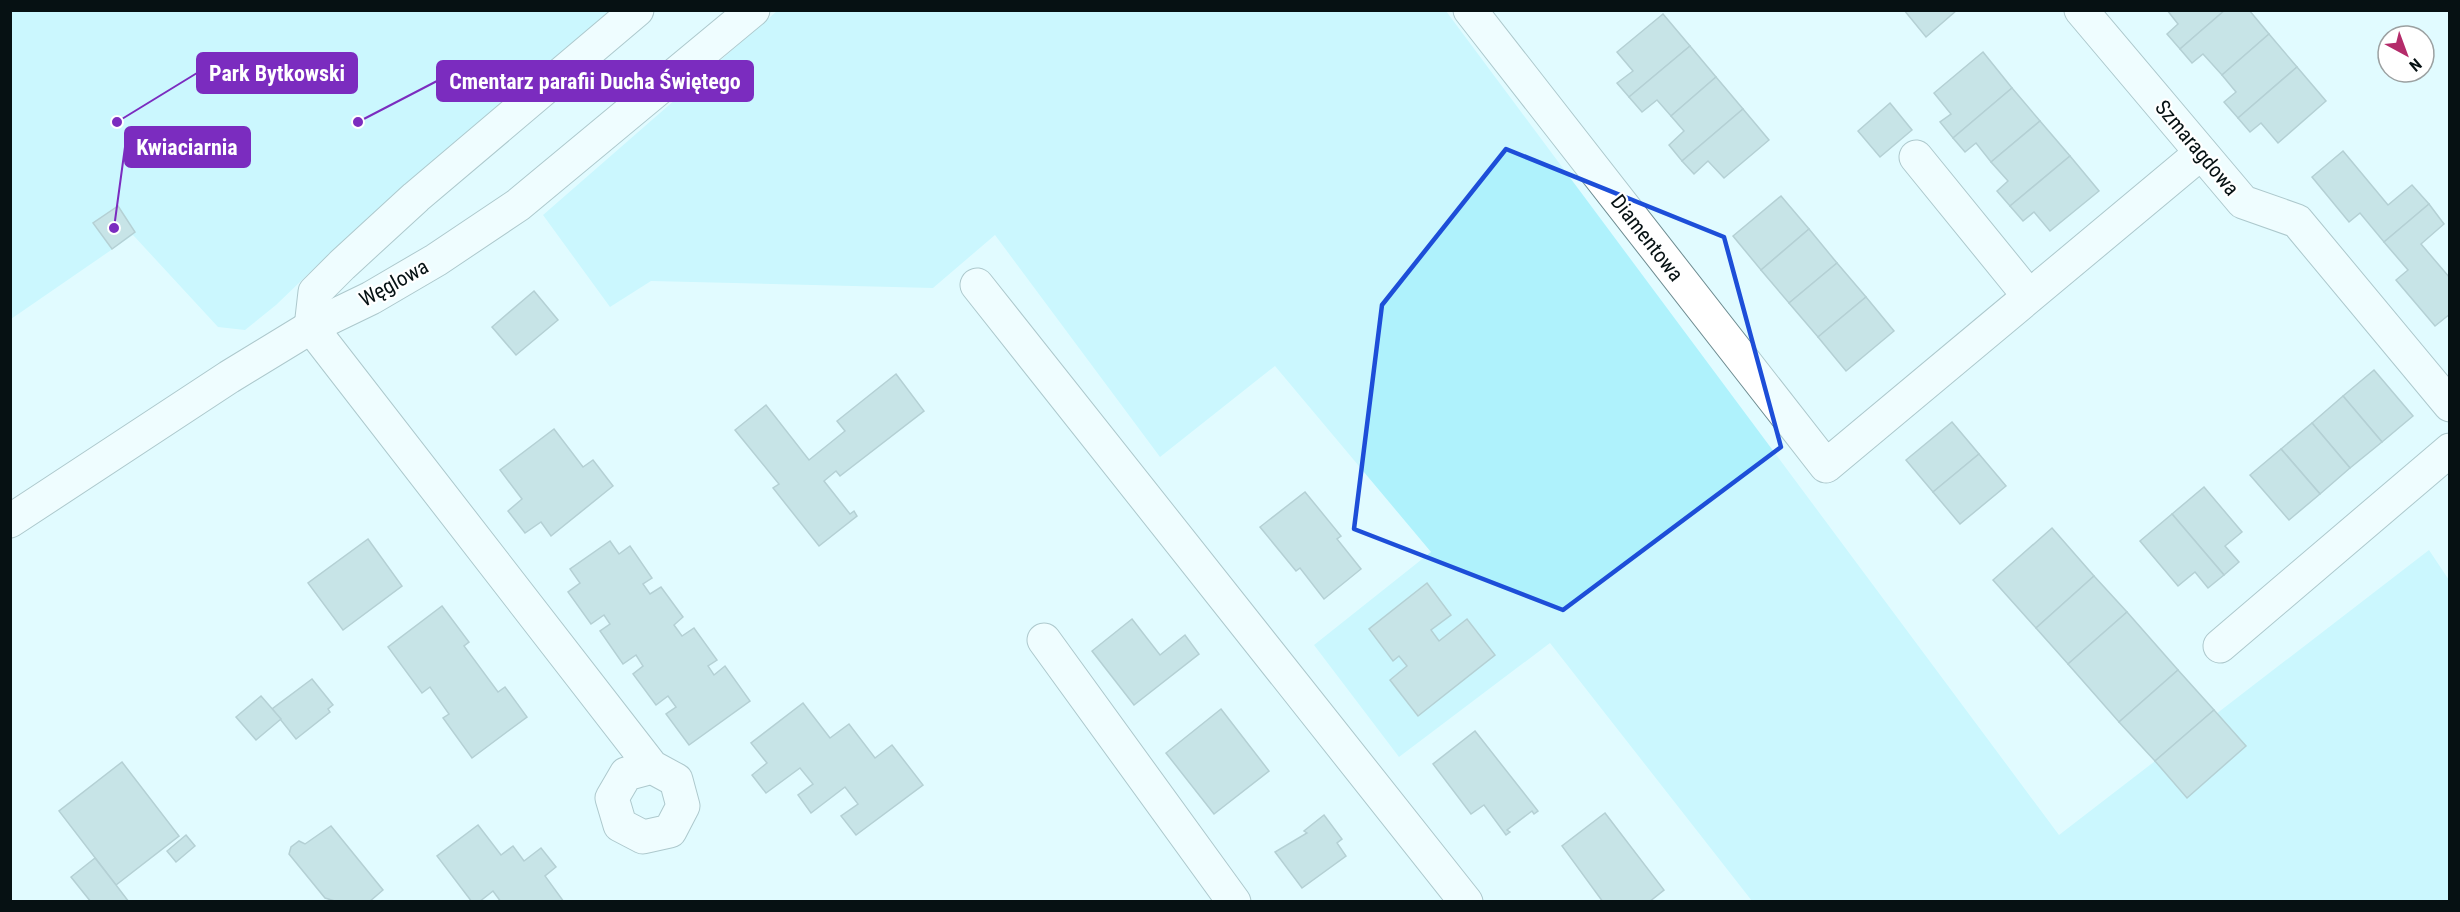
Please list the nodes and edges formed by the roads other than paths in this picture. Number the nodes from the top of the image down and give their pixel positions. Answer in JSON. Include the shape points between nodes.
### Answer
{"nodes":[{"id":1,"x":637,"y":10,"type":"edge"},
{"id":2,"x":753,"y":10,"type":"edge"},
{"id":3,"x":1470,"y":10,"type":"edge"},
{"id":4,"x":2081,"y":10,"type":"edge"},
{"id":5,"x":2201,"y":153,"type":"junction"},
{"id":6,"x":1916,"y":157,"type":"dead end"},
{"id":7,"x":977,"y":285,"type":"dead end"},
{"id":8,"x":2029,"y":296,"type":"junction"},
{"id":9,"x":311,"y":327,"type":"junction"},
{"id":10,"x":2450,"y":405,"type":"edge"},
{"id":11,"x":2450,"y":450,"type":"edge"},
{"id":12,"x":10,"y":521,"type":"edge"},
{"id":13,"x":1044,"y":640,"type":"dead end"},
{"id":14,"x":2220,"y":646,"type":"dead end"},
{"id":15,"x":652,"y":767,"type":"dead end"},
{"id":16,"x":1234,"y":902,"type":"edge"},
{"id":17,"x":1466,"y":902,"type":"edge"}],
"edges":[{"from":1,"to":9,"type":"street","via":[[416,197],[342,265],[315,292]]},
{"from":2,"to":9,"type":"street","name":"Węglowa","via":[[518,205],[436,260]]},
{"from":3,"to":8,"type":"street","name":"Diamentowa","via":[[1826,466]]},
{"from":4,"to":5,"type":"street","name":"Szmaragdowa"},
{"from":5,"to":8,"type":"street"},
{"from":5,"to":10,"type":"street","name":"Szmaragdowa","via":[[2243,202],[2297,221]]},
{"from":6,"to":8,"type":"street"},
{"from":7,"to":17,"type":"street"},
{"from":9,"to":12,"type":"street","name":"Węglowa"},
{"from":9,"to":15,"type":"street"},
{"from":11,"to":14,"type":"street"},
{"from":13,"to":16,"type":"street"}]}
